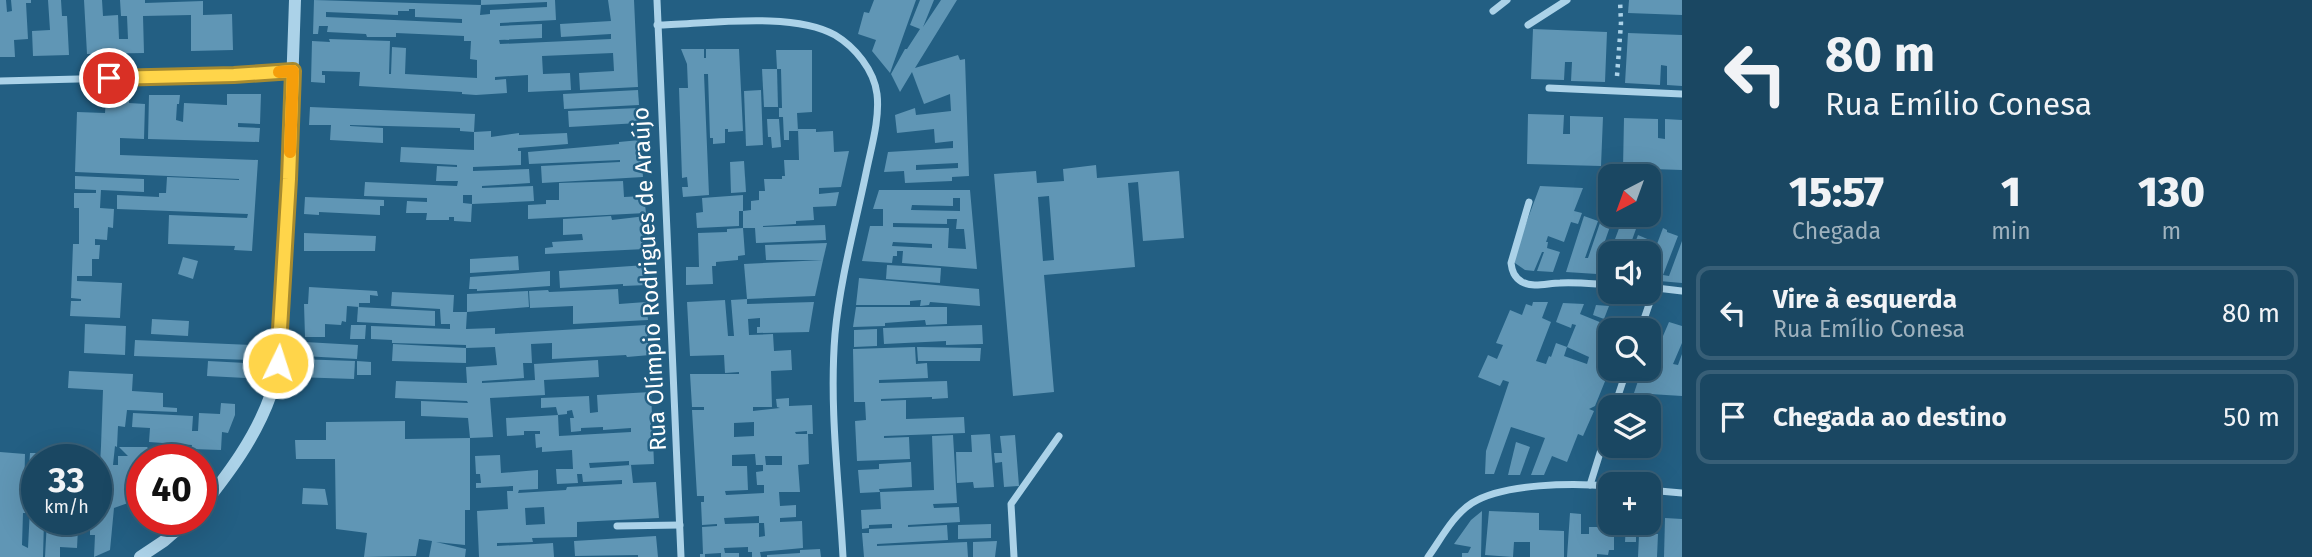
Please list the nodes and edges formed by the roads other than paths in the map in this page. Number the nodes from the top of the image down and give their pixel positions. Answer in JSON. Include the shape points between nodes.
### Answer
{"nodes":[{"id":1,"x":296,"y":0,"type":"edge"},
{"id":2,"x":657,"y":0,"type":"edge"},
{"id":3,"x":1507,"y":0,"type":"edge"},
{"id":4,"x":1567,"y":0,"type":"edge"},
{"id":5,"x":1493,"y":11,"type":"dead end"},
{"id":6,"x":657,"y":25,"type":"junction"},
{"id":7,"x":1528,"y":25,"type":"dead end"},
{"id":8,"x":293,"y":71,"type":"junction"},
{"id":9,"x":0,"y":81,"type":"edge"},
{"id":10,"x":1549,"y":88,"type":"dead end"},
{"id":11,"x":1682,"y":94,"type":"edge"},
{"id":12,"x":1528,"y":202,"type":"dead end"},
{"id":13,"x":1598,"y":284,"type":"edge"},
{"id":14,"x":1661,"y":288,"type":"edge"},
{"id":15,"x":1682,"y":291,"type":"edge"},
{"id":16,"x":1059,"y":436,"type":"dead end"},
{"id":17,"x":1598,"y":458,"type":"edge"},
{"id":18,"x":1590,"y":485,"type":"junction"},
{"id":19,"x":1598,"y":485,"type":"edge"},
{"id":20,"x":217,"y":488,"type":"edge"},
{"id":21,"x":1661,"y":491,"type":"edge"},
{"id":22,"x":1682,"y":492,"type":"edge"},
{"id":23,"x":680,"y":525,"type":"junction"},
{"id":24,"x":617,"y":526,"type":"dead end"},
{"id":25,"x":171,"y":535,"type":"edge"},
{"id":26,"x":139,"y":557,"type":"edge"},
{"id":27,"x":681,"y":557,"type":"edge"},
{"id":28,"x":843,"y":557,"type":"edge"},
{"id":29,"x":1014,"y":557,"type":"edge"},
{"id":30,"x":1428,"y":557,"type":"edge"}],
"edges":[{"from":1,"to":8,"type":"street"},
{"from":2,"to":6,"type":"street","name":"Rua Olímpio Rodrigues de Araújo"},
{"from":3,"to":5,"type":"street"},
{"from":4,"to":7,"type":"street"},
{"from":6,"to":23,"type":"street","name":"Rua Olímpio Rodrigues de Araújo"},
{"from":6,"to":28,"type":"street","via":[[765,20],[816,26],[857,54],[877,93],[875,129],[835,334]]},
{"from":8,"to":9,"type":"street"},
{"from":8,"to":20,"type":"street","via":[[278,363],[257,427]]},
{"from":10,"to":11,"type":"street"},
{"from":12,"to":13,"type":"street","via":[[1511,263],[1523,283]]},
{"from":14,"to":15,"type":"street"},
{"from":16,"to":29,"type":"street","via":[[1012,504]]},
{"from":17,"to":18,"type":"street"},
{"from":18,"to":19,"type":"street"},
{"from":18,"to":30,"type":"street","via":[[1508,490],[1484,497],[1461,512]]},
{"from":21,"to":22,"type":"street"},
{"from":23,"to":24,"type":"street"},
{"from":23,"to":27,"type":"street","name":"Rua Olímpio Rodrigues de Araújo"},
{"from":25,"to":26,"type":"street"}]}
